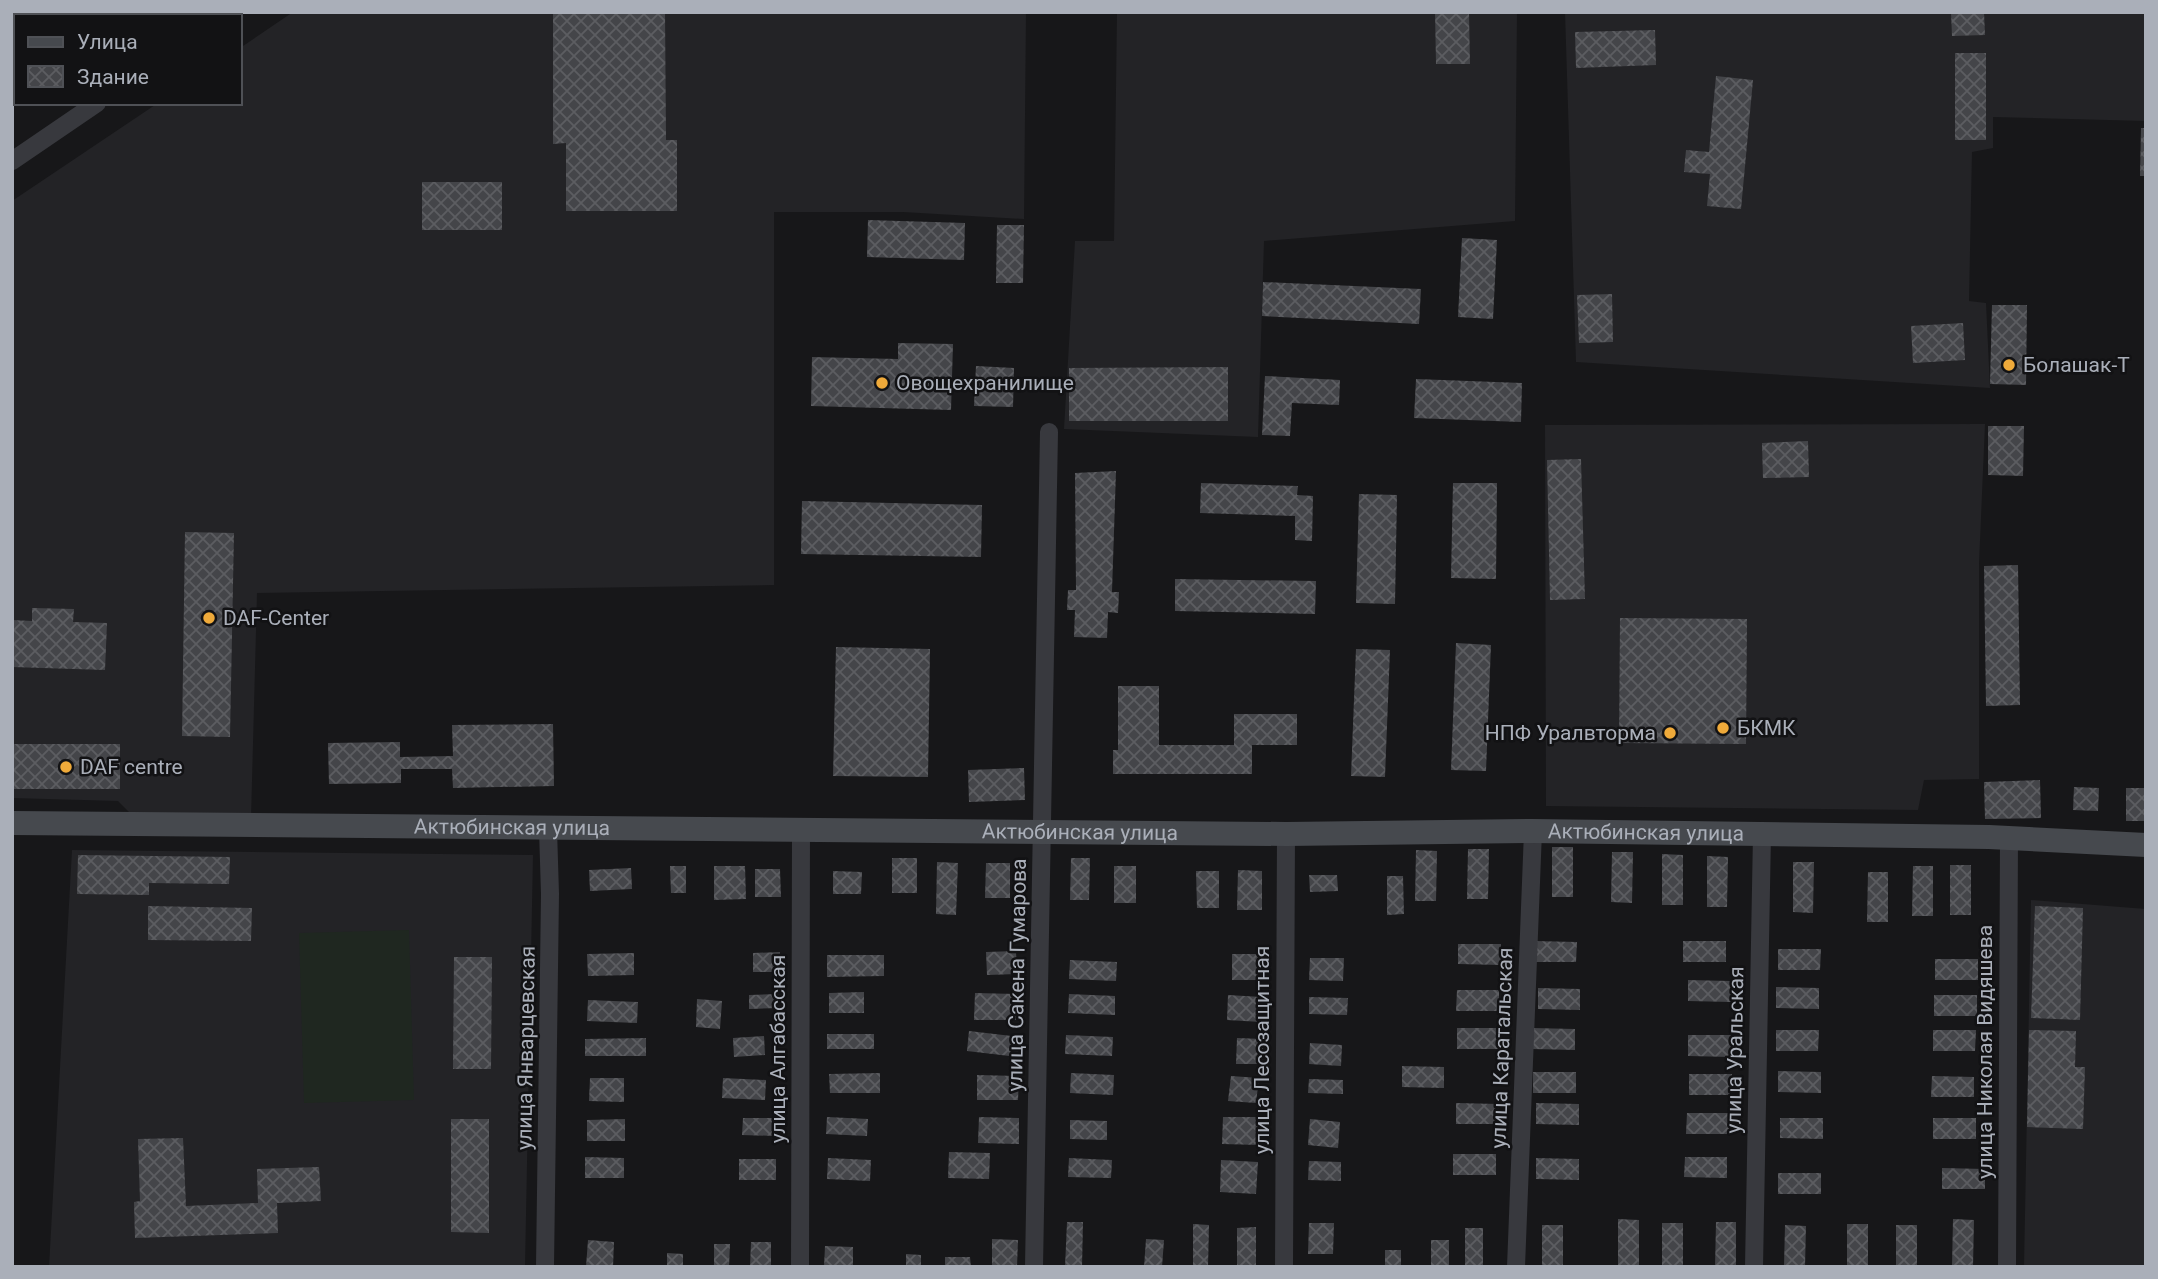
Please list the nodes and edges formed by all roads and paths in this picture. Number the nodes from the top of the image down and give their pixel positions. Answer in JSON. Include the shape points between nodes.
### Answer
{"nodes":[{"id":1,"x":94,"y":105,"type":"edge"},
{"id":2,"x":12,"y":160,"type":"edge"},
{"id":3,"x":1049,"y":432,"type":"dead end"},
{"id":4,"x":12,"y":823,"type":"edge"},
{"id":5,"x":548,"y":829,"type":"junction"},
{"id":6,"x":802,"y":831,"type":"junction"},
{"id":7,"x":1533,"y":831,"type":"junction"},
{"id":8,"x":1043,"y":833,"type":"junction"},
{"id":9,"x":1286,"y":834,"type":"junction"},
{"id":10,"x":1762,"y":834,"type":"junction"},
{"id":11,"x":2009,"y":838,"type":"junction"},
{"id":12,"x":2146,"y":845,"type":"edge"},
{"id":13,"x":545,"y":1267,"type":"edge"},
{"id":14,"x":800,"y":1267,"type":"edge"},
{"id":15,"x":1034,"y":1267,"type":"edge"},
{"id":16,"x":1284,"y":1267,"type":"edge"},
{"id":17,"x":1516,"y":1267,"type":"edge"},
{"id":18,"x":1754,"y":1267,"type":"edge"},
{"id":19,"x":2007,"y":1267,"type":"edge"}],
"edges":[{"from":1,"to":2,"type":"street"},
{"from":3,"to":8,"type":"street","name":"улица Сакена Гумарова"},
{"from":4,"to":5,"type":"street","name":"Актюбинская улица"},
{"from":5,"to":6,"type":"street","name":"Актюбинская улица"},
{"from":5,"to":13,"type":"street","name":"улица Январцевская"},
{"from":6,"to":8,"type":"street","name":"Актюбинская улица"},
{"from":6,"to":14,"type":"street","name":"улица Алгабасская"},
{"from":7,"to":9,"type":"street","name":"Актюбинская улица"},
{"from":7,"to":10,"type":"street","name":"Актюбинская улица"},
{"from":7,"to":17,"type":"street","name":"улица Каратальская"},
{"from":8,"to":9,"type":"street","name":"Актюбинская улица"},
{"from":8,"to":15,"type":"street","name":"улица Сакена Гумарова"},
{"from":9,"to":16,"type":"street","name":"улица Лесозащитная"},
{"from":10,"to":11,"type":"street","name":"Актюбинская улица"},
{"from":10,"to":18,"type":"street","name":"улица Уральская"},
{"from":11,"to":12,"type":"street","name":"Актюбинская улица"},
{"from":11,"to":19,"type":"street","name":"улица Николая Видяшева"}]}
